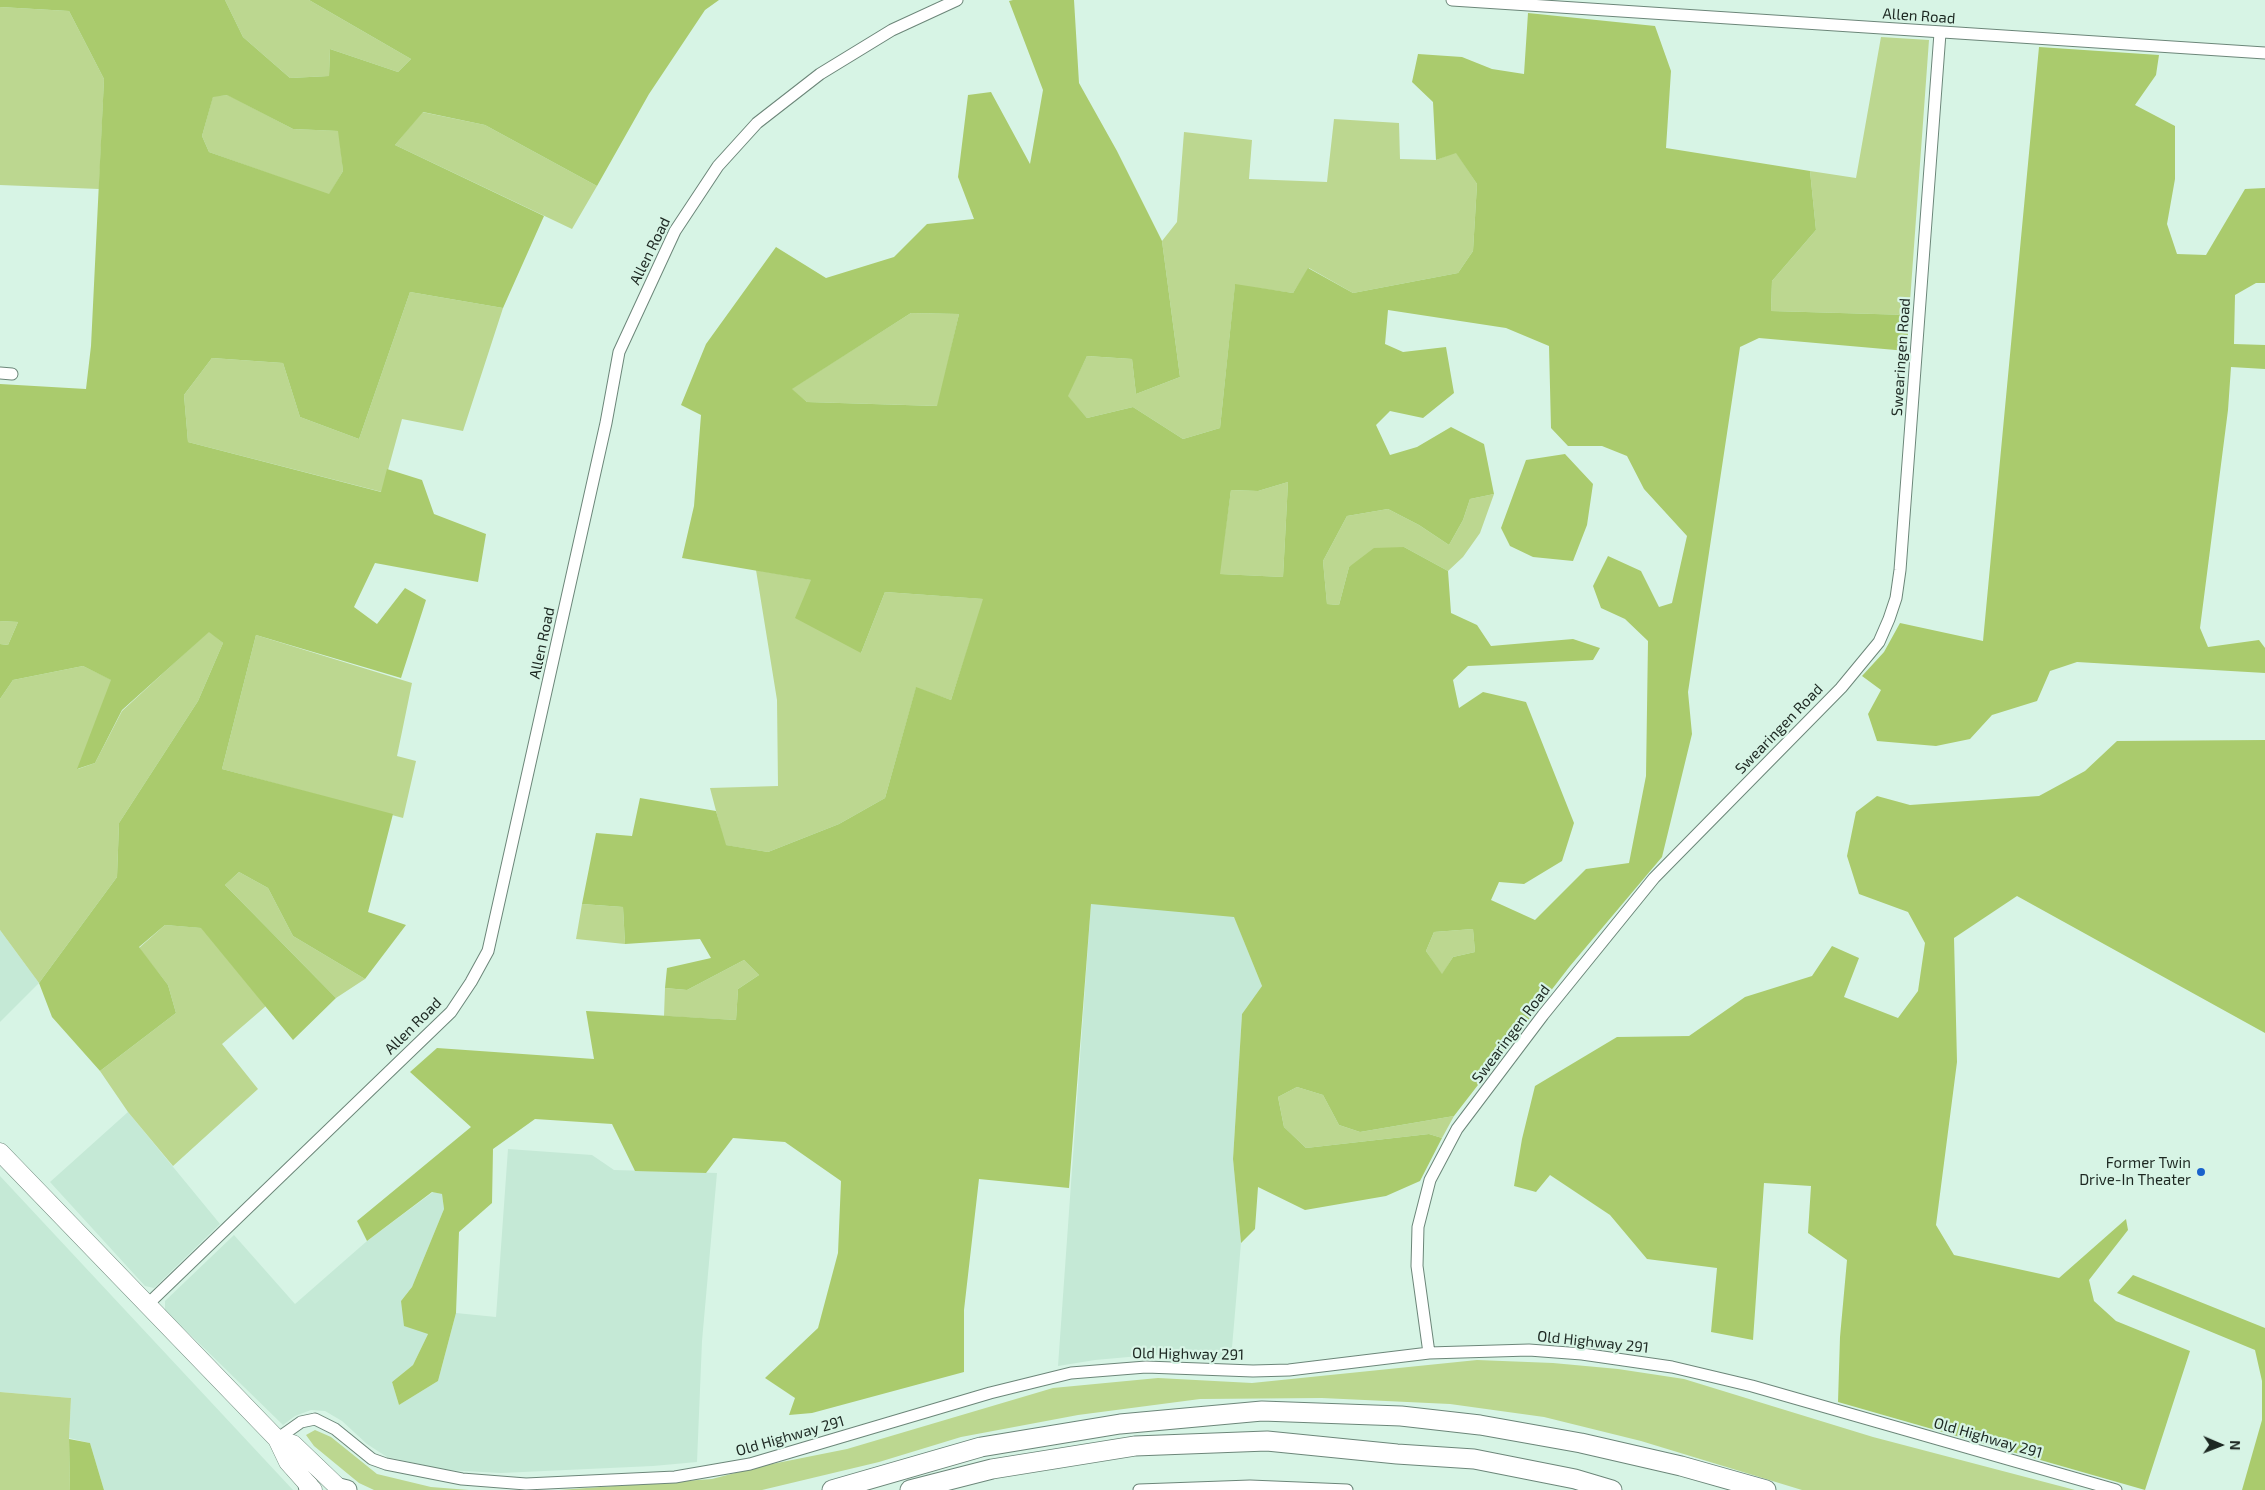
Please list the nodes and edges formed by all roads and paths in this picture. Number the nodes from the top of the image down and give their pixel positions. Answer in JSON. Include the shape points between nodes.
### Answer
{"nodes":[{"id":1,"x":957,"y":0,"type":"edge"},
{"id":2,"x":1452,"y":0,"type":"edge"},
{"id":3,"x":1940,"y":33,"type":"junction"},
{"id":4,"x":2265,"y":53,"type":"edge"},
{"id":5,"x":0,"y":1152,"type":"edge"},
{"id":6,"x":147,"y":1305,"type":"junction"},
{"id":7,"x":1429,"y":1353,"type":"junction"},
{"id":8,"x":277,"y":1439,"type":"junction"},
{"id":9,"x":310,"y":1488,"type":"edge"},
{"id":10,"x":342,"y":1489,"type":"edge"},
{"id":11,"x":832,"y":1490,"type":"edge"},
{"id":12,"x":910,"y":1490,"type":"edge"},
{"id":13,"x":1139,"y":1490,"type":"edge"},
{"id":14,"x":1347,"y":1490,"type":"edge"},
{"id":15,"x":1612,"y":1490,"type":"edge"},
{"id":16,"x":1766,"y":1490,"type":"edge"},
{"id":17,"x":2116,"y":1490,"type":"edge"}],
"edges":[{"from":1,"to":6,"type":"street","name":"Allen Road","via":[[892,30],[820,74],[757,123],[718,166],[675,231],[619,352],[488,951],[451,1012]]},
{"from":2,"to":3,"type":"street","name":"Allen Road"},
{"from":3,"to":4,"type":"street","name":"Allen Road"},
{"from":3,"to":7,"type":"street","name":"Swearingen Road","via":[[1900,570],[1889,619],[1879,642],[1841,688],[1654,878],[1543,1014],[1458,1129],[1430,1180],[1418,1227],[1417,1266]]},
{"from":5,"to":6,"type":"main road"},
{"from":6,"to":8,"type":"main road"},
{"from":7,"to":8,"type":"street","name":"Old Highway 291","via":[[1289,1370],[1146,1366],[1071,1373],[990,1392],[750,1464],[675,1476],[526,1484],[462,1479],[372,1459],[335,1429],[315,1419],[301,1422]]},
{"from":7,"to":17,"type":"street","name":"Old Highway 291","via":[[1528,1350],[1672,1366]]},
{"from":8,"to":9,"type":"main road","via":[[288,1462]]},
{"from":8,"to":10,"type":"main road","via":[[292,1444]]},
{"from":11,"to":16,"type":"highway","via":[[981,1447],[1120,1424],[1262,1411],[1401,1416],[1480,1425],[1590,1445]]},
{"from":12,"to":15,"type":"highway","via":[[992,1469],[1134,1446],[1267,1441],[1474,1459],[1575,1479]]},
{"from":13,"to":14,"type":"street","via":[[1250,1486]]}]}
